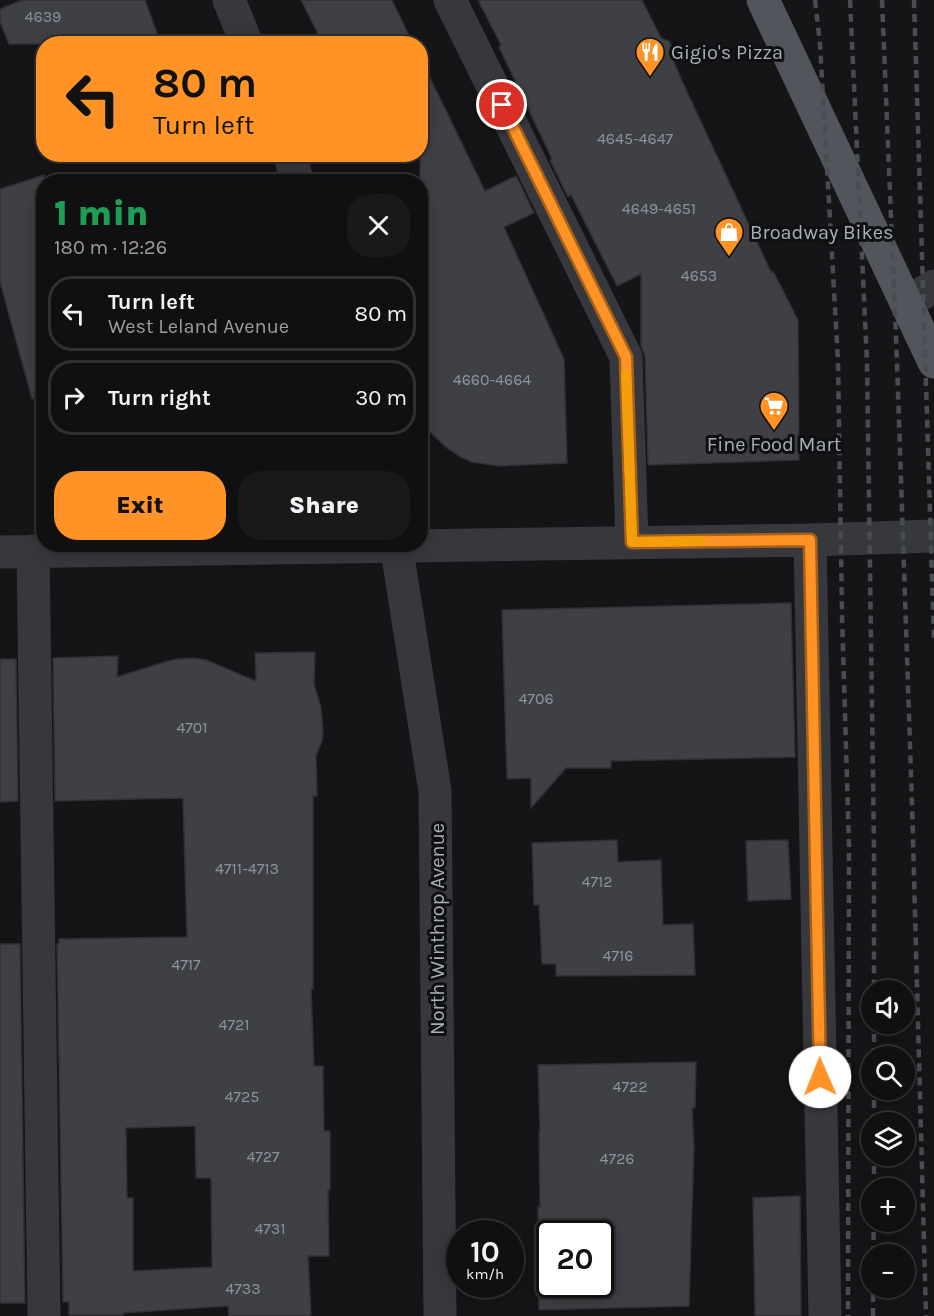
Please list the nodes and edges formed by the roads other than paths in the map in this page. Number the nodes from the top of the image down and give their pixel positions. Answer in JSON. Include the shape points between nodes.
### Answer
{"nodes":[{"id":1,"x":229,"y":0,"type":"edge"},
{"id":2,"x":450,"y":0,"type":"edge"},
{"id":3,"x":763,"y":0,"type":"edge"},
{"id":4,"x":244,"y":36,"type":"edge"},
{"id":5,"x":921,"y":295,"type":"edge"},
{"id":6,"x":934,"y":362,"type":"edge"},
{"id":7,"x":934,"y":536,"type":"edge"},
{"id":8,"x":810,"y":540,"type":"junction"},
{"id":9,"x":632,"y":542,"type":"junction"},
{"id":10,"x":428,"y":545,"type":"edge"},
{"id":11,"x":33,"y":551,"type":"junction"},
{"id":12,"x":36,"y":551,"type":"edge"},
{"id":13,"x":0,"y":552,"type":"edge"},
{"id":14,"x":398,"y":552,"type":"edge"},
{"id":15,"x":44,"y":1316,"type":"edge"},
{"id":16,"x":440,"y":1316,"type":"edge"},
{"id":17,"x":825,"y":1316,"type":"edge"}],
"edges":[{"from":1,"to":4,"type":"street"},
{"from":2,"to":9,"type":"street","via":[[626,357]]},
{"from":3,"to":5,"type":"main road"},
{"from":5,"to":6,"type":"main road"},
{"from":7,"to":8,"type":"street"},
{"from":8,"to":9,"type":"street"},
{"from":8,"to":17,"type":"street"},
{"from":9,"to":10,"type":"street"},
{"from":11,"to":12,"type":"street"},
{"from":11,"to":13,"type":"street"},
{"from":11,"to":15,"type":"street"},
{"from":14,"to":16,"type":"street","name":"North Winthrop Avenue","via":[[435,791]]}]}
